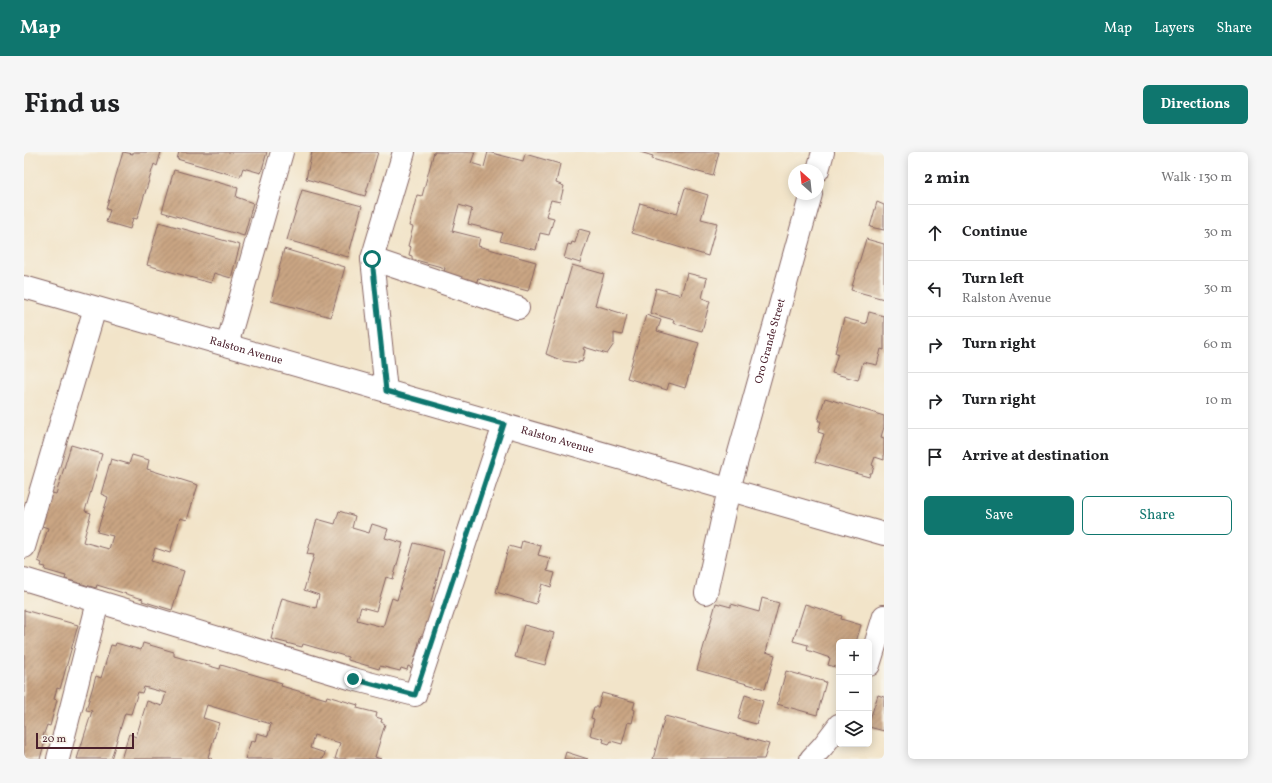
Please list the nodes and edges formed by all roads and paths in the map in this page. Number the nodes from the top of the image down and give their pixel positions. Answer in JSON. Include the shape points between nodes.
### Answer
{"nodes":[{"id":1,"x":282,"y":152,"type":"edge"},
{"id":2,"x":404,"y":152,"type":"edge"},
{"id":3,"x":823,"y":152,"type":"edge"},
{"id":4,"x":820,"y":164,"type":"edge"},
{"id":5,"x":809,"y":200,"type":"edge"},
{"id":6,"x":372,"y":259,"type":"junction"},
{"id":7,"x":24,"y":287,"type":"edge"},
{"id":8,"x":95,"y":308,"type":"junction"},
{"id":9,"x":518,"y":308,"type":"dead end"},
{"id":10,"x":227,"y":345,"type":"junction"},
{"id":11,"x":386,"y":391,"type":"junction"},
{"id":12,"x":504,"y":424,"type":"junction"},
{"id":13,"x":729,"y":489,"type":"junction"},
{"id":14,"x":884,"y":534,"type":"edge"},
{"id":15,"x":24,"y":547,"type":"edge"},
{"id":16,"x":24,"y":579,"type":"edge"},
{"id":17,"x":706,"y":593,"type":"dead end"},
{"id":18,"x":98,"y":602,"type":"junction"},
{"id":19,"x":884,"y":616,"type":"edge"},
{"id":20,"x":872,"y":655,"type":"edge"},
{"id":21,"x":836,"y":729,"type":"edge"},
{"id":22,"x":58,"y":759,"type":"edge"},
{"id":23,"x":811,"y":759,"type":"edge"}],
"edges":[{"from":1,"to":10,"type":"street"},
{"from":2,"to":6,"type":"street"},
{"from":3,"to":4,"type":"street"},
{"from":5,"to":13,"type":"street","name":"Oro Grande Street"},
{"from":6,"to":9,"type":"street"},
{"from":6,"to":11,"type":"street"},
{"from":7,"to":8,"type":"street","name":"Ralston Avenue"},
{"from":8,"to":10,"type":"street","name":"Ralston Avenue"},
{"from":8,"to":15,"type":"street"},
{"from":10,"to":11,"type":"street","name":"Ralston Avenue"},
{"from":11,"to":12,"type":"street","name":"Ralston Avenue"},
{"from":12,"to":13,"type":"street","name":"Ralston Avenue"},
{"from":12,"to":18,"type":"street","via":[[415,695],[353,679]]},
{"from":13,"to":14,"type":"street","name":"Ralston Avenue"},
{"from":13,"to":17,"type":"street","name":"Oro Grande Street"},
{"from":16,"to":18,"type":"street"},
{"from":18,"to":22,"type":"street"},
{"from":19,"to":20,"type":"street"},
{"from":21,"to":23,"type":"street"}]}
